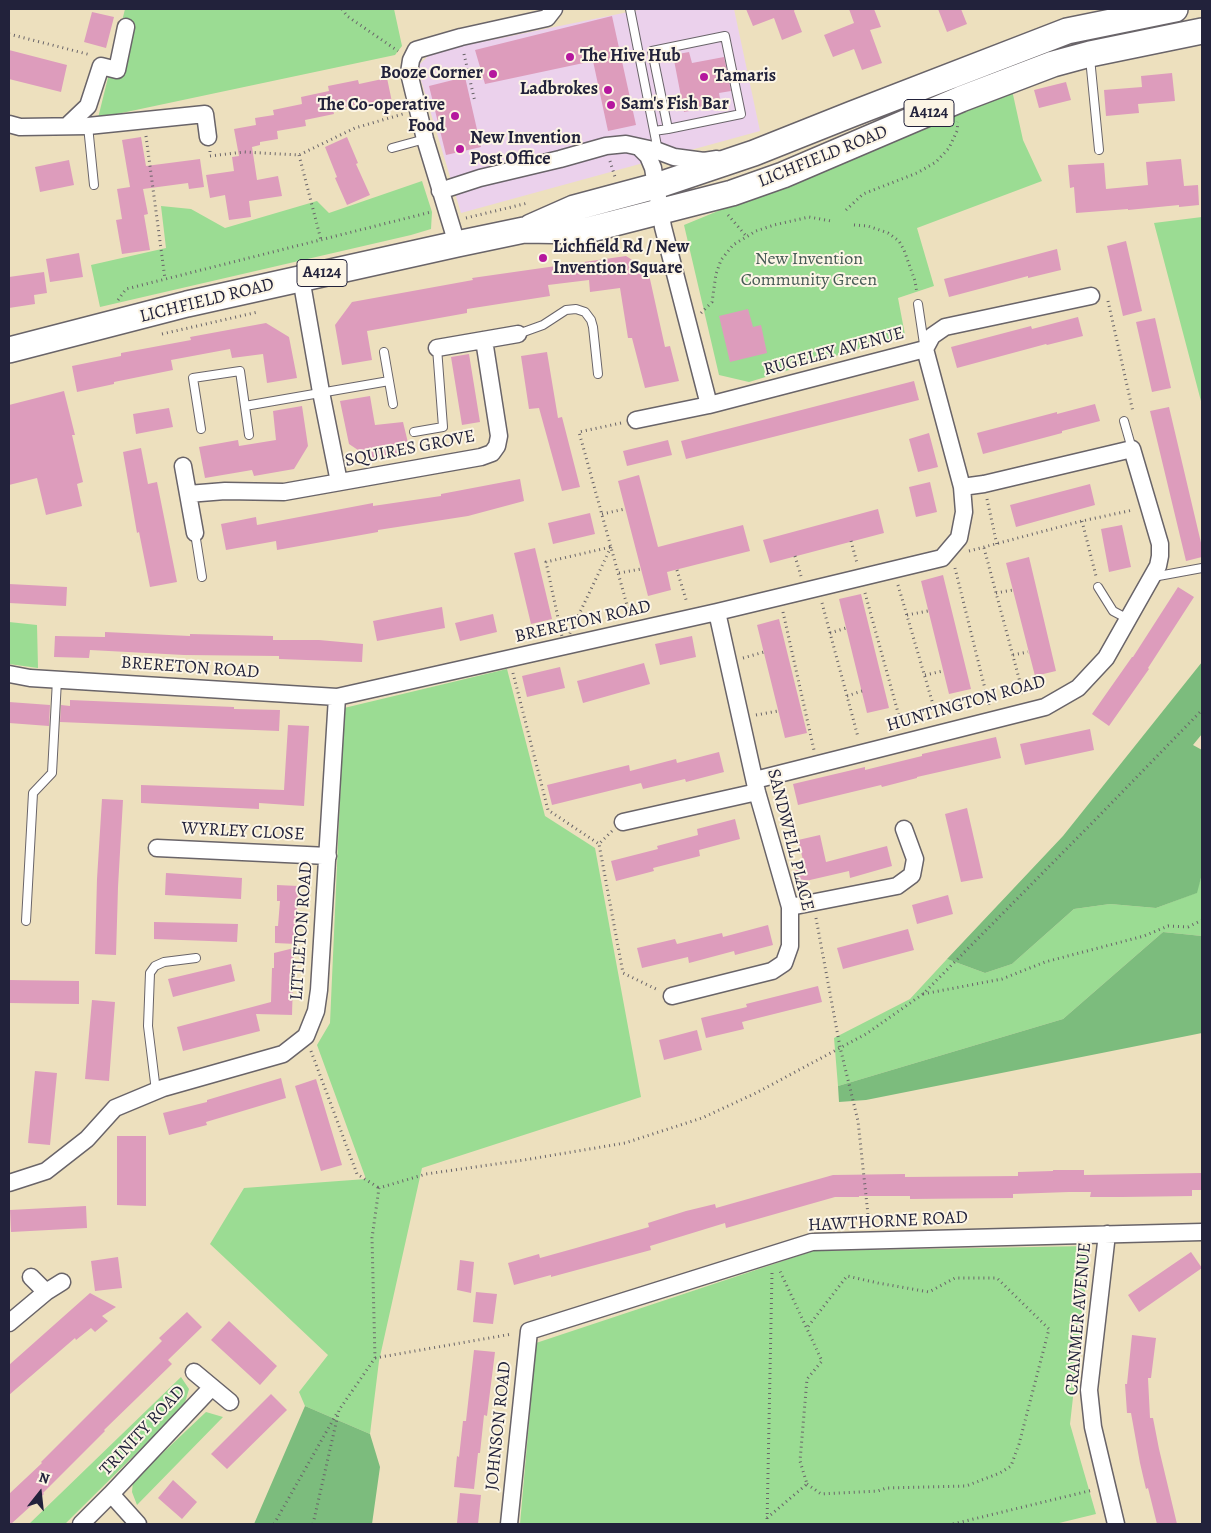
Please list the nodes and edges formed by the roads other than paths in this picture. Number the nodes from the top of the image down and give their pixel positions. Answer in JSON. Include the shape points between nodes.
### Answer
{"nodes":[{"id":1,"x":554,"y":9,"type":"edge"},
{"id":2,"x":630,"y":9,"type":"edge"},
{"id":3,"x":1175,"y":9,"type":"edge"},
{"id":4,"x":126,"y":27,"type":"dead end"},
{"id":5,"x":1202,"y":31,"type":"edge"},
{"id":6,"x":1090,"y":54,"type":"junction"},
{"id":7,"x":9,"y":124,"type":"edge"},
{"id":8,"x":67,"y":126,"type":"junction"},
{"id":9,"x":88,"y":126,"type":"junction"},
{"id":10,"x":668,"y":129,"type":"junction"},
{"id":11,"x":654,"y":131,"type":"junction"},
{"id":12,"x":208,"y":137,"type":"road end"},
{"id":13,"x":425,"y":139,"type":"junction"},
{"id":14,"x":392,"y":148,"type":"dead end"},
{"id":15,"x":639,"y":148,"type":"junction"},
{"id":16,"x":1099,"y":150,"type":"dead end"},
{"id":17,"x":658,"y":151,"type":"junction"},
{"id":18,"x":754,"y":154,"type":"junction"},
{"id":19,"x":94,"y":185,"type":"dead end"},
{"id":20,"x":656,"y":186,"type":"junction"},
{"id":21,"x":440,"y":191,"type":"junction"},
{"id":22,"x":660,"y":212,"type":"junction"},
{"id":23,"x":524,"y":230,"type":"junction"},
{"id":24,"x":457,"y":244,"type":"junction"},
{"id":25,"x":301,"y":278,"type":"junction"},
{"id":26,"x":1091,"y":296,"type":"road end"},
{"id":27,"x":918,"y":304,"type":"road end"},
{"id":28,"x":518,"y":334,"type":"joint"},
{"id":29,"x":484,"y":340,"type":"junction"},
{"id":30,"x":437,"y":348,"type":"joint"},
{"id":31,"x":925,"y":349,"type":"junction"},
{"id":32,"x":9,"y":350,"type":"edge"},
{"id":33,"x":384,"y":352,"type":"dead end"},
{"id":34,"x":598,"y":374,"type":"dead end"},
{"id":35,"x":389,"y":381,"type":"junction"},
{"id":36,"x":321,"y":392,"type":"junction"},
{"id":37,"x":393,"y":404,"type":"dead end"},
{"id":38,"x":709,"y":405,"type":"junction"},
{"id":39,"x":245,"y":406,"type":"junction"},
{"id":40,"x":636,"y":420,"type":"road end"},
{"id":41,"x":1124,"y":421,"type":"road end"},
{"id":42,"x":201,"y":429,"type":"dead end"},
{"id":43,"x":414,"y":432,"type":"dead end"},
{"id":44,"x":250,"y":435,"type":"dead end"},
{"id":45,"x":1132,"y":449,"type":"junction"},
{"id":46,"x":183,"y":466,"type":"dead end"},
{"id":47,"x":339,"y":482,"type":"junction"},
{"id":48,"x":962,"y":487,"type":"junction"},
{"id":49,"x":188,"y":494,"type":"junction"},
{"id":50,"x":195,"y":533,"type":"joint"},
{"id":51,"x":1202,"y":568,"type":"edge"},
{"id":52,"x":202,"y":577,"type":"dead end"},
{"id":53,"x":1151,"y":578,"type":"junction"},
{"id":54,"x":1098,"y":587,"type":"road end"},
{"id":55,"x":717,"y":612,"type":"junction"},
{"id":56,"x":1128,"y":619,"type":"junction"},
{"id":57,"x":9,"y":674,"type":"edge"},
{"id":58,"x":57,"y":680,"type":"junction"},
{"id":59,"x":337,"y":698,"type":"junction"},
{"id":60,"x":756,"y":786,"type":"junction"},
{"id":61,"x":623,"y":822,"type":"road end"},
{"id":62,"x":904,"y":829,"type":"dead end"},
{"id":63,"x":156,"y":848,"type":"dead end"},
{"id":64,"x":328,"y":856,"type":"junction"},
{"id":65,"x":790,"y":908,"type":"junction"},
{"id":66,"x":26,"y":921,"type":"dead end"},
{"id":67,"x":196,"y":958,"type":"dead end"},
{"id":68,"x":672,"y":996,"type":"road end"},
{"id":69,"x":156,"y":1091,"type":"junction"},
{"id":70,"x":9,"y":1182,"type":"edge"},
{"id":71,"x":1202,"y":1232,"type":"edge"},
{"id":72,"x":1107,"y":1234,"type":"junction"},
{"id":73,"x":31,"y":1277,"type":"dead end"},
{"id":74,"x":62,"y":1282,"type":"dead end"},
{"id":75,"x":46,"y":1292,"type":"junction"},
{"id":76,"x":9,"y":1324,"type":"edge"},
{"id":77,"x":528,"y":1331,"type":"joint"},
{"id":78,"x":194,"y":1372,"type":"dead end"},
{"id":79,"x":212,"y":1388,"type":"junction"},
{"id":80,"x":230,"y":1402,"type":"dead end"},
{"id":81,"x":111,"y":1494,"type":"junction"},
{"id":82,"x":81,"y":1524,"type":"edge"},
{"id":83,"x":138,"y":1524,"type":"edge"},
{"id":84,"x":509,"y":1524,"type":"edge"},
{"id":85,"x":1116,"y":1524,"type":"edge"}],
"edges":[{"from":1,"to":13,"type":"street","via":[[547,18],[416,50],[409,74]]},
{"from":2,"to":11,"type":"lane"},
{"from":3,"to":18,"type":"main road","name":"LICHFIELD ROAD","number":"A4124","via":[[1067,30]]},
{"from":4,"to":8,"type":"street","via":[[117,70],[101,66],[88,106]]},
{"from":5,"to":6,"type":"main road","name":"LICHFIELD ROAD","number":"A4124"},
{"from":6,"to":16,"type":"lane"},
{"from":6,"to":22,"type":"main road","name":"LICHFIELD ROAD","number":"A4124","via":[[1053,64],[962,99],[783,175],[732,193]]},
{"from":7,"to":8,"type":"street","via":[[20,127]]},
{"from":8,"to":9,"type":"street"},
{"from":9,"to":12,"type":"street","via":[[205,114]]},
{"from":9,"to":19,"type":"lane"},
{"from":10,"to":10,"type":"lane","via":[[741,114],[725,36],[652,51]]},
{"from":10,"to":11,"type":"lane"},
{"from":11,"to":17,"type":"lane"},
{"from":13,"to":14,"type":"lane"},
{"from":13,"to":21,"type":"street"},
{"from":15,"to":17,"type":"street"},
{"from":15,"to":20,"type":"street","via":[[648,156]]},
{"from":15,"to":21,"type":"street","via":[[626,144],[606,146]]},
{"from":17,"to":18,"type":"street","via":[[704,161]]},
{"from":18,"to":20,"type":"main road","name":"LICHFIELD ROAD","number":"A4124"},
{"from":20,"to":22,"type":"street"},
{"from":20,"to":23,"type":"main road","name":"LICHFIELD ROAD","number":"A4124","via":[[574,208]]},
{"from":21,"to":24,"type":"street"},
{"from":22,"to":23,"type":"main road","name":"LICHFIELD ROAD","number":"A4124","via":[[584,231]]},
{"from":22,"to":38,"type":"street"},
{"from":23,"to":24,"type":"main road","name":"LICHFIELD ROAD","number":"A4124"},
{"from":24,"to":25,"type":"main road","name":"LICHFIELD ROAD","number":"A4124"},
{"from":25,"to":32,"type":"main road","name":"LICHFIELD ROAD","number":"A4124"},
{"from":25,"to":36,"type":"street","name":"SQUIRES GROVE"},
{"from":26,"to":31,"type":"street","name":"RUGELEY AVENUE","via":[[945,327],[932,336]]},
{"from":27,"to":31,"type":"lane"},
{"from":28,"to":29,"type":"street","name":"SQUIRES GROVE"},
{"from":28,"to":34,"type":"lane","via":[[543,325],[566,310],[585,312],[593,327]]},
{"from":29,"to":30,"type":"street","name":"SQUIRES GROVE"},
{"from":29,"to":47,"type":"street","name":"SQUIRES GROVE","via":[[499,436],[492,453]]},
{"from":30,"to":43,"type":"lane","name":"SQUIRES GROVE","via":[[443,427]]},
{"from":31,"to":38,"type":"street","name":"RUGELEY AVENUE"},
{"from":31,"to":48,"type":"street"},
{"from":33,"to":35,"type":"lane"},
{"from":35,"to":36,"type":"lane"},
{"from":35,"to":37,"type":"lane"},
{"from":36,"to":39,"type":"lane"},
{"from":36,"to":47,"type":"street","name":"SQUIRES GROVE"},
{"from":38,"to":40,"type":"street","name":"RUGELEY AVENUE"},
{"from":39,"to":42,"type":"lane","via":[[240,371],[193,378]]},
{"from":39,"to":44,"type":"lane"},
{"from":41,"to":45,"type":"lane"},
{"from":45,"to":48,"type":"street"},
{"from":45,"to":53,"type":"street","name":"HUNTINGTON ROAD","via":[[1160,544],[1158,566]]},
{"from":46,"to":49,"type":"street"},
{"from":47,"to":49,"type":"street","name":"SQUIRES GROVE","via":[[284,492]]},
{"from":48,"to":55,"type":"street","name":"BRERETON ROAD","via":[[964,512],[959,538],[947,557]]},
{"from":49,"to":50,"type":"street"},
{"from":50,"to":52,"type":"lane"},
{"from":51,"to":53,"type":"lane"},
{"from":53,"to":56,"type":"street","name":"HUNTINGTON ROAD"},
{"from":54,"to":56,"type":"lane","via":[[1113,610]]},
{"from":55,"to":59,"type":"street","name":"BRERETON ROAD"},
{"from":55,"to":60,"type":"street","name":"SANDWELL PLACE"},
{"from":56,"to":60,"type":"street","name":"HUNTINGTON ROAD","via":[[1106,658],[1078,688],[1045,706],[817,764]]},
{"from":57,"to":58,"type":"street","name":"BRERETON ROAD"},
{"from":58,"to":59,"type":"street","name":"BRERETON ROAD"},
{"from":58,"to":66,"type":"lane","via":[[52,773],[33,793]]},
{"from":59,"to":64,"type":"street","name":"LITTLETON ROAD"},
{"from":60,"to":61,"type":"street","name":"HUNTINGTON ROAD"},
{"from":60,"to":65,"type":"street","name":"SANDWELL PLACE"},
{"from":62,"to":65,"type":"street","via":[[915,859],[912,875],[897,886]]},
{"from":63,"to":64,"type":"street","name":"WYRLEY CLOSE"},
{"from":64,"to":69,"type":"street","name":"LITTLETON ROAD","via":[[316,1011],[306,1036],[283,1054]]},
{"from":65,"to":68,"type":"street","name":"SANDWELL PLACE","via":[[790,946],[784,963],[772,971]]},
{"from":67,"to":69,"type":"lane","via":[[164,962],[150,973],[148,1026]]},
{"from":69,"to":70,"type":"street","via":[[115,1108],[87,1139],[46,1171]]},
{"from":71,"to":72,"type":"street","name":"HAWTHORNE ROAD"},
{"from":72,"to":77,"type":"street","name":"HAWTHORNE ROAD","via":[[812,1242]]},
{"from":72,"to":85,"type":"street","name":"CRANMER AVENUE","via":[[1089,1390],[1093,1427]]},
{"from":73,"to":75,"type":"street"},
{"from":74,"to":75,"type":"street"},
{"from":75,"to":76,"type":"street"},
{"from":77,"to":84,"type":"street","name":"JOHNSON ROAD"},
{"from":78,"to":79,"type":"street"},
{"from":79,"to":80,"type":"street"},
{"from":79,"to":81,"type":"street","name":"TRINITY ROAD"},
{"from":81,"to":82,"type":"street"},
{"from":81,"to":83,"type":"street","name":"TRINITY ROAD"}]}
